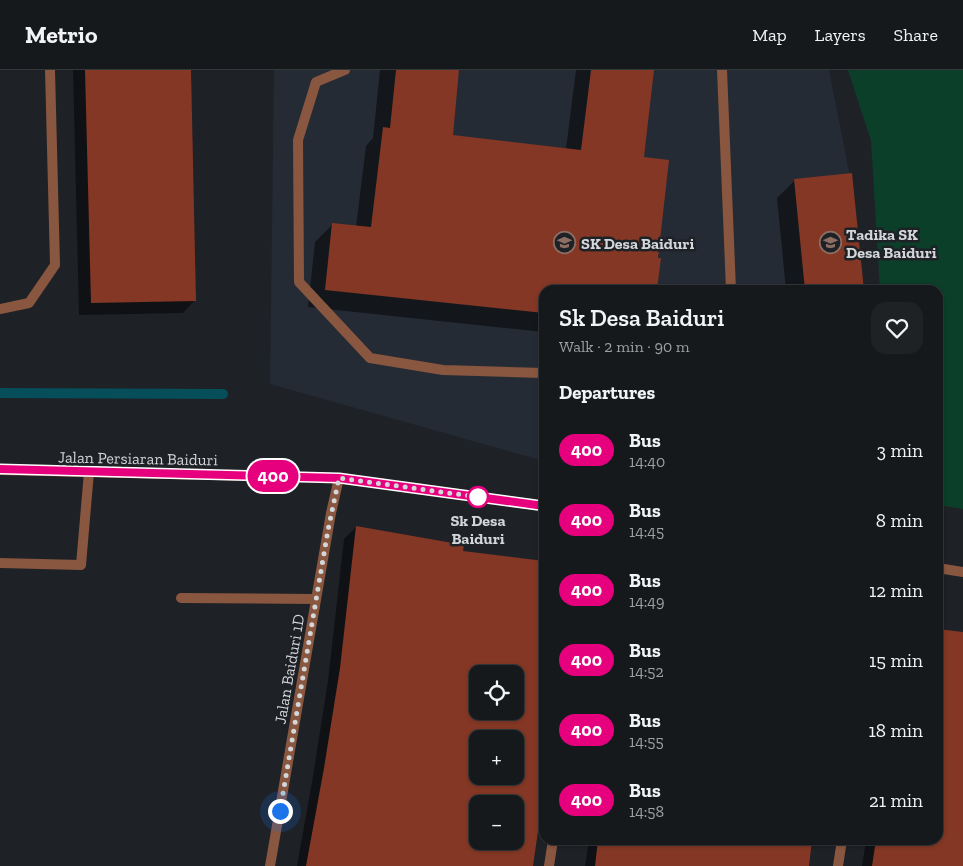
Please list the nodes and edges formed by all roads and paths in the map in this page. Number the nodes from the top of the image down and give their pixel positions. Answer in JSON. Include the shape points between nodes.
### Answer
{"nodes":[{"id":1,"x":50,"y":70,"type":"edge"},
{"id":2,"x":345,"y":70,"type":"edge"},
{"id":3,"x":722,"y":70,"type":"edge"},
{"id":4,"x":731,"y":285,"type":"edge"},
{"id":5,"x":0,"y":310,"type":"edge"},
{"id":6,"x":539,"y":373,"type":"edge"},
{"id":7,"x":0,"y":470,"type":"edge"},
{"id":8,"x":89,"y":472,"type":"junction"},
{"id":9,"x":339,"y":478,"type":"junction"},
{"id":10,"x":539,"y":505,"type":"edge"},
{"id":11,"x":0,"y":562,"type":"edge"},
{"id":12,"x":943,"y":569,"type":"edge"},
{"id":13,"x":963,"y":572,"type":"edge"},
{"id":14,"x":181,"y":598,"type":"dead end"},
{"id":15,"x":316,"y":600,"type":"junction"},
{"id":16,"x":552,"y":845,"type":"edge"},
{"id":17,"x":841,"y":845,"type":"edge"},
{"id":18,"x":270,"y":866,"type":"edge"},
{"id":19,"x":549,"y":866,"type":"edge"},
{"id":20,"x":838,"y":866,"type":"edge"}],
"edges":[{"from":1,"to":5,"type":"street","via":[[55,265],[29,303]]},
{"from":2,"to":6,"type":"street","via":[[316,82],[298,140],[299,282],[370,358],[443,370]]},
{"from":3,"to":4,"type":"street"},
{"from":7,"to":8,"type":"street","name":"Jalan Persiaran Baiduri"},
{"from":8,"to":9,"type":"street","name":"Jalan Persiaran Baiduri"},
{"from":8,"to":11,"type":"street","via":[[81,565]]},
{"from":9,"to":10,"type":"street","name":"Jalan Persiaran Baiduri"},
{"from":9,"to":15,"type":"street","name":"Jalan Baiduri 1D"},
{"from":12,"to":13,"type":"street"},
{"from":14,"to":15,"type":"street"},
{"from":15,"to":18,"type":"street","name":"Jalan Baiduri 1D"},
{"from":16,"to":19,"type":"street"},
{"from":17,"to":20,"type":"street"}]}
